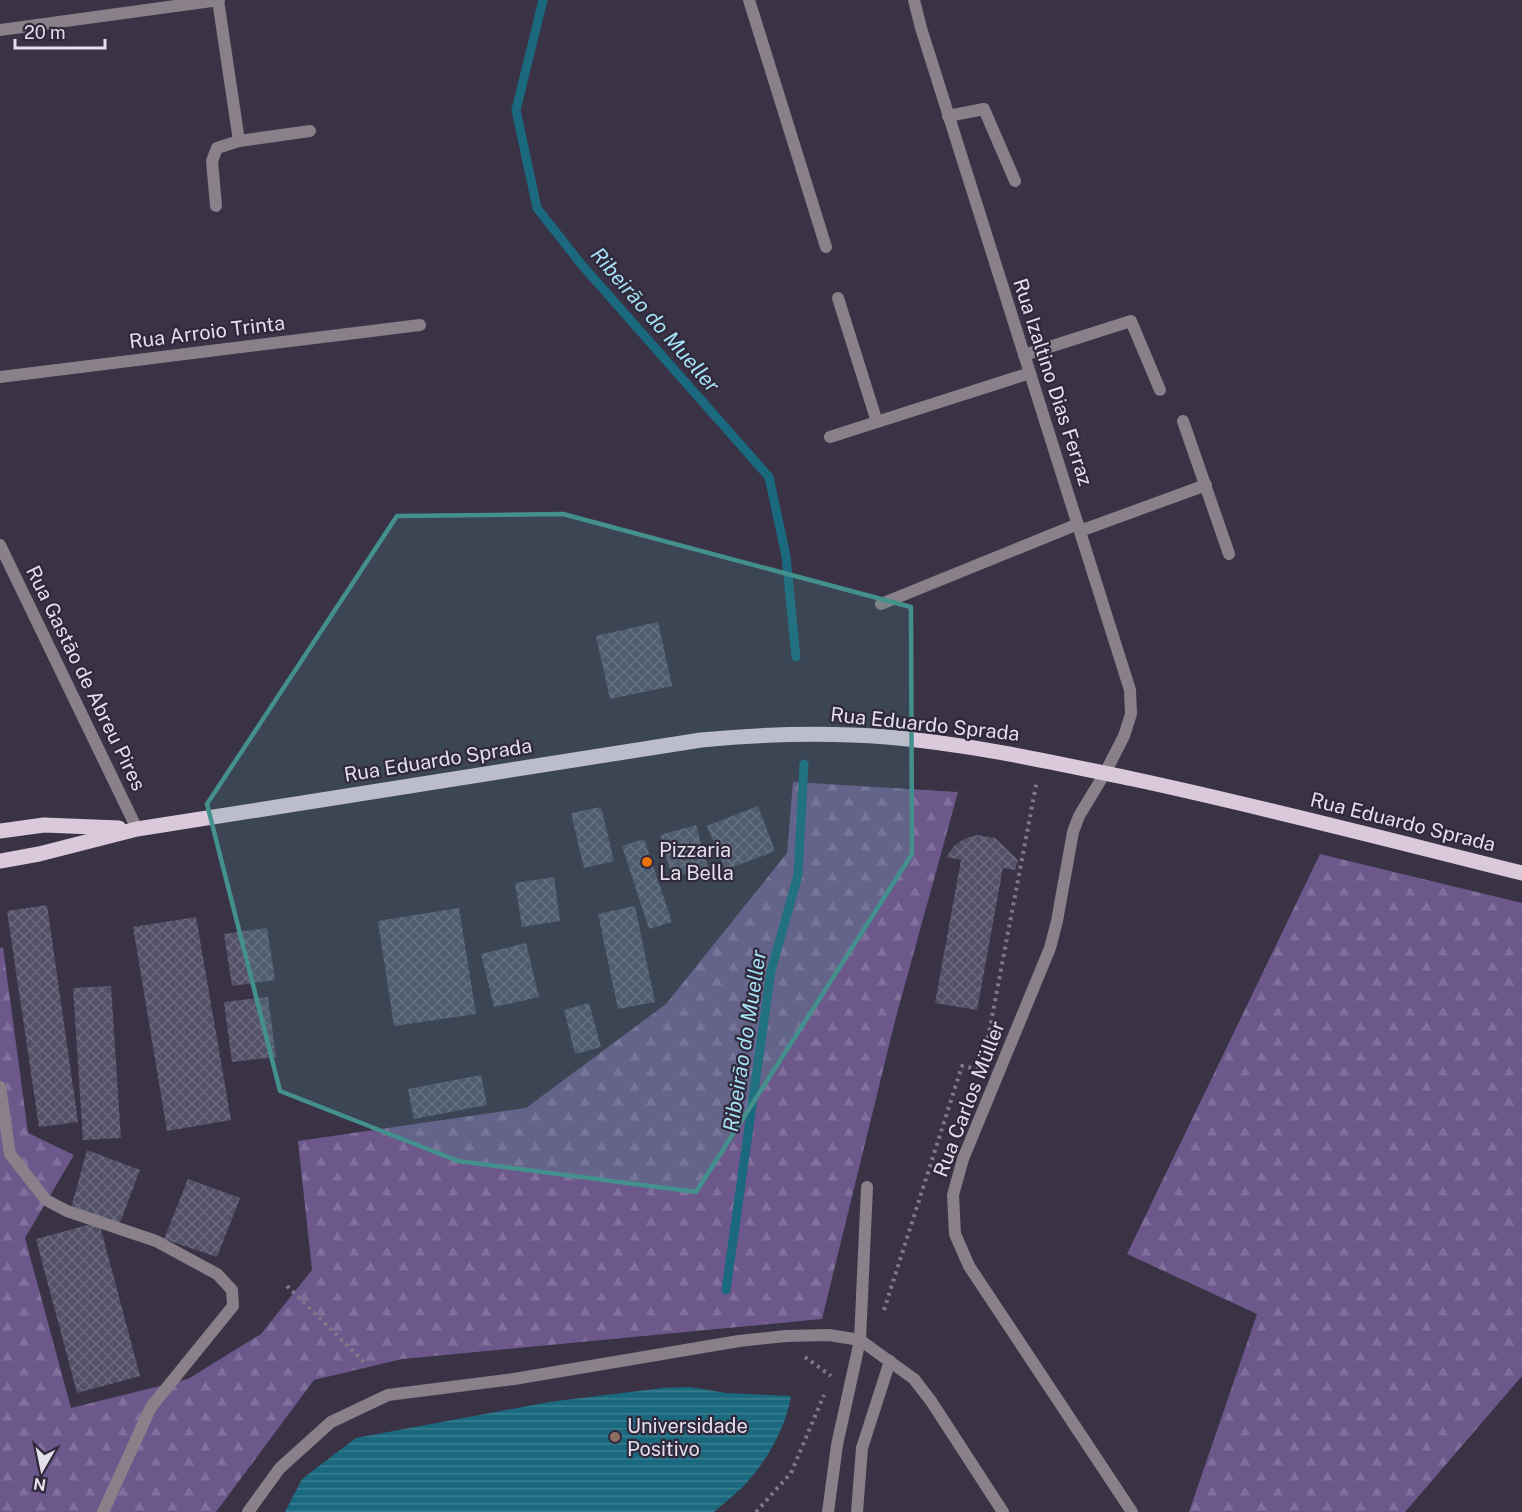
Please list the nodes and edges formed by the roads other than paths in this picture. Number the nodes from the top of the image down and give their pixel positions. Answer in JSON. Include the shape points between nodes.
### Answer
{"nodes":[{"id":1,"x":218,"y":0,"type":"edge"},
{"id":2,"x":749,"y":0,"type":"edge"},
{"id":3,"x":914,"y":0,"type":"edge"},
{"id":4,"x":0,"y":30,"type":"edge"},
{"id":5,"x":948,"y":116,"type":"junction"},
{"id":6,"x":310,"y":131,"type":"dead end"},
{"id":7,"x":239,"y":141,"type":"junction"},
{"id":8,"x":1015,"y":181,"type":"dead end"},
{"id":9,"x":216,"y":206,"type":"dead end"},
{"id":10,"x":826,"y":248,"type":"dead end"},
{"id":11,"x":838,"y":298,"type":"dead end"},
{"id":12,"x":420,"y":325,"type":"dead end"},
{"id":13,"x":1024,"y":355,"type":"junction"},
{"id":14,"x":1030,"y":374,"type":"junction"},
{"id":15,"x":0,"y":377,"type":"edge"},
{"id":16,"x":1160,"y":390,"type":"dead end"},
{"id":17,"x":1183,"y":421,"type":"dead end"},
{"id":18,"x":877,"y":422,"type":"junction"},
{"id":19,"x":830,"y":437,"type":"dead end"},
{"id":20,"x":1206,"y":485,"type":"junction"},
{"id":21,"x":1079,"y":527,"type":"junction"},
{"id":22,"x":0,"y":545,"type":"edge"},
{"id":23,"x":1229,"y":554,"type":"dead end"},
{"id":24,"x":881,"y":604,"type":"dead end"},
{"id":25,"x":1105,"y":773,"type":"junction"},
{"id":26,"x":137,"y":829,"type":"junction"},
{"id":27,"x":0,"y":831,"type":"edge"},
{"id":28,"x":0,"y":861,"type":"edge"},
{"id":29,"x":1522,"y":873,"type":"edge"},
{"id":30,"x":0,"y":1087,"type":"edge"},
{"id":31,"x":867,"y":1187,"type":"dead end"},
{"id":32,"x":860,"y":1340,"type":"junction"},
{"id":33,"x":890,"y":1361,"type":"junction"},
{"id":34,"x":103,"y":1512,"type":"edge"},
{"id":35,"x":248,"y":1512,"type":"edge"},
{"id":36,"x":828,"y":1512,"type":"edge"},
{"id":37,"x":856,"y":1512,"type":"edge"},
{"id":38,"x":1003,"y":1512,"type":"edge"},
{"id":39,"x":1132,"y":1512,"type":"edge"}],
"edges":[{"from":1,"to":4,"type":"street"},
{"from":1,"to":7,"type":"street"},
{"from":2,"to":10,"type":"street"},
{"from":3,"to":5,"type":"street","name":"Rua Izaltino Dias Ferraz"},
{"from":5,"to":8,"type":"street","via":[[984,109]]},
{"from":5,"to":13,"type":"street","name":"Rua Izaltino Dias Ferraz"},
{"from":6,"to":7,"type":"street"},
{"from":7,"to":9,"type":"street","via":[[218,148],[212,161]]},
{"from":11,"to":18,"type":"street"},
{"from":12,"to":15,"type":"street","name":"Rua Arroio Trinta"},
{"from":13,"to":14,"type":"street","name":"Rua Izaltino Dias Ferraz"},
{"from":13,"to":16,"type":"street","via":[[1131,321]]},
{"from":14,"to":18,"type":"street"},
{"from":14,"to":21,"type":"street","name":"Rua Izaltino Dias Ferraz"},
{"from":17,"to":20,"type":"street"},
{"from":18,"to":19,"type":"street"},
{"from":20,"to":21,"type":"street"},
{"from":20,"to":23,"type":"street"},
{"from":21,"to":24,"type":"street"},
{"from":21,"to":25,"type":"street","name":"Rua Izaltino Dias Ferraz","via":[[1130,690],[1131,714]]},
{"from":22,"to":26,"type":"street","name":"Rua Gastão de Abreu Pires"},
{"from":25,"to":26,"type":"main road","name":"Rua Eduardo Sprada","via":[[1042,759],[887,737],[760,735],[701,740]]},
{"from":25,"to":29,"type":"main road","name":"Rua Eduardo Sprada"},
{"from":25,"to":39,"type":"street","name":"Rua Carlos Müller","via":[[1073,832],[1050,948],[963,1159],[952,1195],[955,1234],[969,1266]]},
{"from":26,"to":27,"type":"main road","name":"Rua Eduardo Sprada","via":[[44,825]]},
{"from":26,"to":28,"type":"main road","name":"Rua Eduardo Sprada"},
{"from":30,"to":34,"type":"street","via":[[10,1154],[46,1200],[156,1241],[217,1274],[232,1290],[233,1306],[151,1407]]},
{"from":31,"to":32,"type":"street"},
{"from":32,"to":33,"type":"street"},
{"from":32,"to":35,"type":"street","via":[[829,1335],[763,1338],[514,1379],[388,1395],[331,1422],[280,1468]]},
{"from":32,"to":36,"type":"street","via":[[837,1445]]},
{"from":33,"to":37,"type":"street","via":[[862,1448]]},
{"from":33,"to":38,"type":"street","via":[[914,1379],[931,1401]]}]}
